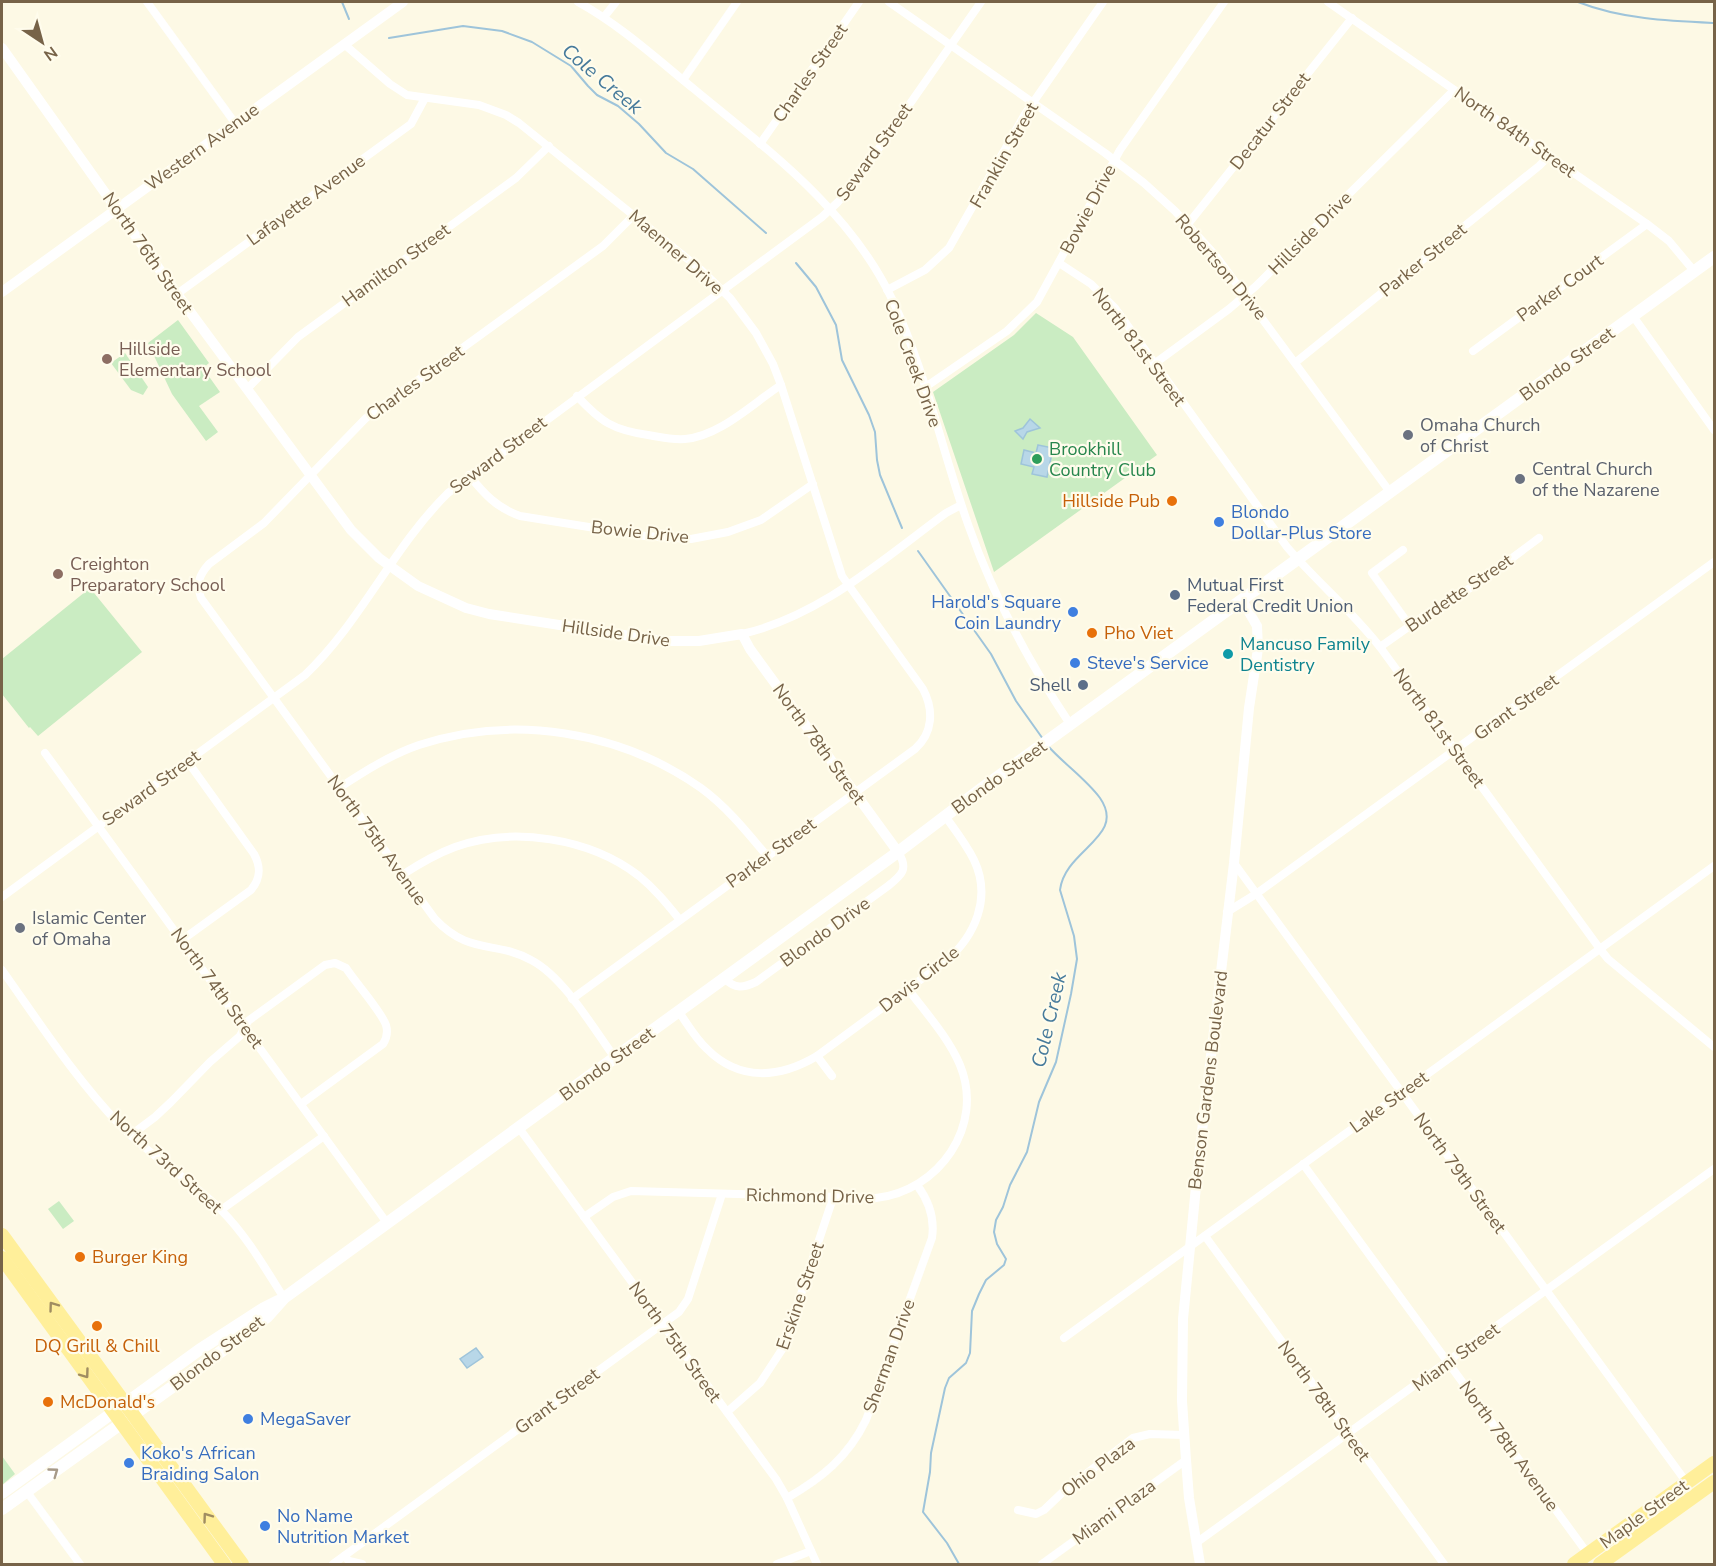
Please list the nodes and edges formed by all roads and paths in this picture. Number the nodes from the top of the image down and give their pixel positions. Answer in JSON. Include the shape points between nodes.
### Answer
{"nodes":[{"id":1,"x":147,"y":2,"type":"edge"},
{"id":2,"x":403,"y":2,"type":"edge"},
{"id":3,"x":578,"y":2,"type":"edge"},
{"id":4,"x":615,"y":2,"type":"edge"},
{"id":5,"x":737,"y":2,"type":"edge"},
{"id":6,"x":859,"y":2,"type":"edge"},
{"id":7,"x":890,"y":2,"type":"edge"},
{"id":8,"x":981,"y":2,"type":"edge"},
{"id":9,"x":1103,"y":2,"type":"edge"},
{"id":10,"x":1224,"y":2,"type":"edge"},
{"id":11,"x":1328,"y":2,"type":"edge"},
{"id":12,"x":604,"y":17,"type":"junction"},
{"id":13,"x":1352,"y":18,"type":"junction"},
{"id":14,"x":344,"y":44,"type":"junction"},
{"id":15,"x":950,"y":46,"type":"junction"},
{"id":16,"x":2,"y":48,"type":"edge"},
{"id":17,"x":682,"y":80,"type":"junction"},
{"id":18,"x":1454,"y":90,"type":"junction"},
{"id":19,"x":425,"y":98,"type":"junction"},
{"id":20,"x":1033,"y":103,"type":"junction"},
{"id":21,"x":235,"y":123,"type":"junction"},
{"id":22,"x":760,"y":144,"type":"junction"},
{"id":23,"x":549,"y":146,"type":"junction"},
{"id":24,"x":1549,"y":156,"type":"junction"},
{"id":25,"x":1115,"y":160,"type":"junction"},
{"id":26,"x":116,"y":209,"type":"junction"},
{"id":27,"x":831,"y":209,"type":"junction"},
{"id":28,"x":633,"y":215,"type":"junction"},
{"id":29,"x":1188,"y":224,"type":"junction"},
{"id":30,"x":1647,"y":224,"type":"junction"},
{"id":31,"x":1714,"y":257,"type":"edge"},
{"id":32,"x":1059,"y":263,"type":"junction"},
{"id":33,"x":1694,"y":271,"type":"junction"},
{"id":34,"x":887,"y":290,"type":"junction"},
{"id":35,"x":722,"y":291,"type":"junction"},
{"id":36,"x":2,"y":292,"type":"edge"},
{"id":37,"x":177,"y":294,"type":"junction"},
{"id":38,"x":1246,"y":295,"type":"junction"},
{"id":39,"x":1633,"y":316,"type":"junction"},
{"id":40,"x":1473,"y":351,"type":"dead end"},
{"id":41,"x":1296,"y":362,"type":"junction"},
{"id":42,"x":1154,"y":364,"type":"junction"},
{"id":43,"x":781,"y":385,"type":"junction"},
{"id":44,"x":924,"y":387,"type":"junction"},
{"id":45,"x":247,"y":389,"type":"junction"},
{"id":46,"x":578,"y":396,"type":"junction"},
{"id":47,"x":1714,"y":430,"type":"edge"},
{"id":48,"x":310,"y":475,"type":"junction"},
{"id":49,"x":469,"y":475,"type":"junction"},
{"id":50,"x":813,"y":484,"type":"junction"},
{"id":51,"x":1390,"y":492,"type":"junction"},
{"id":52,"x":961,"y":505,"type":"junction"},
{"id":53,"x":1539,"y":538,"type":"dead end"},
{"id":54,"x":1403,"y":550,"type":"dead end"},
{"id":55,"x":1298,"y":559,"type":"junction"},
{"id":56,"x":1714,"y":562,"type":"edge"},
{"id":57,"x":209,"y":564,"type":"joint"},
{"id":58,"x":389,"y":566,"type":"junction"},
{"id":59,"x":848,"y":585,"type":"junction"},
{"id":60,"x":1242,"y":600,"type":"junction"},
{"id":61,"x":1410,"y":626,"type":"junction"},
{"id":62,"x":742,"y":634,"type":"junction"},
{"id":63,"x":1380,"y":647,"type":"junction"},
{"id":64,"x":921,"y":687,"type":"joint"},
{"id":65,"x":274,"y":699,"type":"junction"},
{"id":66,"x":1071,"y":724,"type":"junction"},
{"id":67,"x":1455,"y":751,"type":"junction"},
{"id":68,"x":45,"y":753,"type":"dead end"},
{"id":69,"x":188,"y":762,"type":"junction"},
{"id":70,"x":339,"y":788,"type":"junction"},
{"id":71,"x":855,"y":793,"type":"junction"},
{"id":72,"x":945,"y":816,"type":"junction"},
{"id":73,"x":99,"y":826,"type":"junction"},
{"id":74,"x":898,"y":852,"type":"junction"},
{"id":75,"x":767,"y":856,"type":"junction"},
{"id":76,"x":1234,"y":863,"type":"junction"},
{"id":77,"x":1714,"y":866,"type":"edge"},
{"id":78,"x":402,"y":875,"type":"junction"},
{"id":79,"x":1256,"y":894,"type":"junction"},
{"id":80,"x":2,"y":897,"type":"edge"},
{"id":81,"x":1227,"y":912,"type":"junction"},
{"id":82,"x":680,"y":920,"type":"junction"},
{"id":83,"x":182,"y":940,"type":"junction"},
{"id":84,"x":1600,"y":949,"type":"junction"},
{"id":85,"x":2,"y":970,"type":"edge"},
{"id":86,"x":725,"y":979,"type":"junction"},
{"id":87,"x":908,"y":989,"type":"junction"},
{"id":88,"x":572,"y":999,"type":"junction"},
{"id":89,"x":679,"y":1012,"type":"junction"},
{"id":90,"x":245,"y":1027,"type":"junction"},
{"id":91,"x":1714,"y":1047,"type":"edge"},
{"id":92,"x":818,"y":1056,"type":"junction"},
{"id":93,"x":615,"y":1058,"type":"junction"},
{"id":94,"x":832,"y":1076,"type":"dead end"},
{"id":95,"x":1402,"y":1093,"type":"junction"},
{"id":96,"x":301,"y":1104,"type":"junction"},
{"id":97,"x":519,"y":1128,"type":"junction"},
{"id":98,"x":131,"y":1135,"type":"junction"},
{"id":99,"x":324,"y":1136,"type":"junction"},
{"id":100,"x":1304,"y":1164,"type":"junction"},
{"id":101,"x":1714,"y":1169,"type":"edge"},
{"id":102,"x":917,"y":1185,"type":"junction"},
{"id":103,"x":722,"y":1194,"type":"junction"},
{"id":104,"x":833,"y":1198,"type":"junction"},
{"id":105,"x":221,"y":1210,"type":"junction"},
{"id":106,"x":584,"y":1217,"type":"junction"},
{"id":107,"x":387,"y":1223,"type":"junction"},
{"id":108,"x":2,"y":1235,"type":"edge"},
{"id":109,"x":1205,"y":1236,"type":"junction"},
{"id":110,"x":1189,"y":1247,"type":"junction"},
{"id":111,"x":2,"y":1258,"type":"edge"},
{"id":112,"x":1547,"y":1291,"type":"junction"},
{"id":113,"x":284,"y":1298,"type":"junction"},
{"id":114,"x":663,"y":1325,"type":"junction"},
{"id":115,"x":1064,"y":1338,"type":"dead end"},
{"id":116,"x":1448,"y":1363,"type":"junction"},
{"id":117,"x":727,"y":1412,"type":"junction"},
{"id":118,"x":123,"y":1414,"type":"junction"},
{"id":119,"x":1184,"y":1435,"type":"junction"},
{"id":120,"x":1348,"y":1435,"type":"junction"},
{"id":121,"x":1186,"y":1460,"type":"junction"},
{"id":122,"x":1714,"y":1463,"type":"edge"},
{"id":123,"x":1714,"y":1482,"type":"edge"},
{"id":124,"x":1687,"y":1483,"type":"junction"},
{"id":125,"x":27,"y":1492,"type":"junction"},
{"id":126,"x":2,"y":1493,"type":"edge"},
{"id":127,"x":787,"y":1498,"type":"junction"},
{"id":128,"x":2,"y":1509,"type":"edge"},
{"id":129,"x":1018,"y":1510,"type":"dead end"},
{"id":130,"x":1196,"y":1543,"type":"junction"},
{"id":131,"x":811,"y":1551,"type":"junction"},
{"id":132,"x":1588,"y":1554,"type":"junction"},
{"id":133,"x":344,"y":1556,"type":"junction"},
{"id":134,"x":80,"y":1564,"type":"edge"},
{"id":135,"x":224,"y":1564,"type":"edge"},
{"id":136,"x":242,"y":1564,"type":"edge"},
{"id":137,"x":333,"y":1564,"type":"edge"},
{"id":138,"x":362,"y":1564,"type":"edge"},
{"id":139,"x":777,"y":1564,"type":"edge"},
{"id":140,"x":817,"y":1564,"type":"edge"},
{"id":141,"x":1042,"y":1564,"type":"edge"},
{"id":142,"x":1200,"y":1564,"type":"edge"},
{"id":143,"x":1444,"y":1564,"type":"edge"},
{"id":144,"x":1574,"y":1564,"type":"edge"},
{"id":145,"x":1600,"y":1564,"type":"edge"}],
"edges":[{"from":1,"to":21,"type":"street"},
{"from":2,"to":14,"type":"street","name":"Western Avenue"},
{"from":3,"to":12,"type":"street","name":"Cole Creek Drive"},
{"from":4,"to":12,"type":"street"},
{"from":5,"to":17,"type":"street"},
{"from":6,"to":22,"type":"street","name":"Charles Street"},
{"from":7,"to":15,"type":"street","name":"Robertson Drive"},
{"from":8,"to":15,"type":"street","name":"Seward Street"},
{"from":9,"to":20,"type":"street","name":"Franklin Street"},
{"from":10,"to":25,"type":"street","name":"Bowie Drive"},
{"from":11,"to":13,"type":"street","name":"North 84th Street"},
{"from":12,"to":17,"type":"street","name":"Cole Creek Drive"},
{"from":13,"to":18,"type":"street","name":"North 84th Street"},
{"from":13,"to":29,"type":"street","name":"Decatur Street"},
{"from":14,"to":19,"type":"street","name":"Maenner Drive","via":[[398,91]]},
{"from":14,"to":21,"type":"street","name":"Western Avenue"},
{"from":15,"to":20,"type":"street","name":"Robertson Drive"},
{"from":15,"to":27,"type":"street","name":"Seward Street","via":[[856,181]]},
{"from":16,"to":26,"type":"street","name":"North 76th Street"},
{"from":17,"to":22,"type":"street","name":"Cole Creek Drive"},
{"from":18,"to":24,"type":"street","name":"North 84th Street"},
{"from":18,"to":38,"type":"street","name":"Hillside Drive"},
{"from":19,"to":23,"type":"street","name":"Maenner Drive","via":[[491,109],[519,123]]},
{"from":19,"to":37,"type":"street","name":"Lafayette Avenue","via":[[411,124]]},
{"from":20,"to":25,"type":"street","name":"Robertson Drive"},
{"from":20,"to":34,"type":"street","name":"Franklin Street","via":[[949,248],[926,270]]},
{"from":21,"to":26,"type":"street","name":"Western Avenue"},
{"from":22,"to":27,"type":"street","name":"Cole Creek Drive","via":[[802,178]]},
{"from":23,"to":28,"type":"street","name":"Maenner Drive"},
{"from":23,"to":45,"type":"street","name":"Hamilton Street","via":[[516,178],[298,337]]},
{"from":24,"to":30,"type":"street","name":"North 84th Street"},
{"from":24,"to":41,"type":"street","name":"Parker Street"},
{"from":25,"to":29,"type":"street","name":"Robertson Drive"},
{"from":25,"to":32,"type":"street","name":"Bowie Drive"},
{"from":26,"to":36,"type":"street","name":"Western Avenue"},
{"from":26,"to":37,"type":"street","name":"North 76th Street"},
{"from":27,"to":34,"type":"street","name":"Cole Creek Drive"},
{"from":27,"to":35,"type":"street","name":"Seward Street"},
{"from":28,"to":35,"type":"street","name":"Maenner Drive"},
{"from":28,"to":48,"type":"street","name":"Charles Street","via":[[603,246],[366,418]]},
{"from":29,"to":38,"type":"street","name":"Robertson Drive"},
{"from":30,"to":33,"type":"street","name":"North 84th Street","via":[[1672,244]]},
{"from":30,"to":40,"type":"street","name":"Parker Court"},
{"from":31,"to":33,"type":"main road","name":"Blondo Street"},
{"from":32,"to":42,"type":"street","name":"North 81st Street","via":[[1104,297]]},
{"from":32,"to":44,"type":"street","name":"Bowie Drive","via":[[1037,302],[1018,323]]},
{"from":33,"to":39,"type":"main road","name":"Blondo Street"},
{"from":34,"to":44,"type":"street","name":"Cole Creek Drive"},
{"from":35,"to":43,"type":"street","name":"Maenner Drive","via":[[756,333]]},
{"from":35,"to":46,"type":"street","name":"Seward Street"},
{"from":37,"to":45,"type":"street","name":"North 76th Street"},
{"from":38,"to":41,"type":"street","name":"Robertson Drive"},
{"from":38,"to":42,"type":"street","name":"Hillside Drive"},
{"from":39,"to":47,"type":"street"},
{"from":39,"to":51,"type":"main road","name":"Blondo Street"},
{"from":41,"to":51,"type":"street","name":"Robertson Drive"},
{"from":42,"to":55,"type":"street","name":"North 81st Street"},
{"from":43,"to":46,"type":"street","via":[[710,432],[685,439],[613,428]]},
{"from":43,"to":50,"type":"street","name":"Maenner Drive"},
{"from":44,"to":52,"type":"street","name":"Cole Creek Drive"},
{"from":45,"to":48,"type":"street","name":"North 76th Street"},
{"from":46,"to":49,"type":"street","name":"Seward Street"},
{"from":48,"to":57,"type":"street","name":"Charles Street","via":[[264,523]]},
{"from":48,"to":58,"type":"street","name":"North 76th Street","via":[[351,530]]},
{"from":49,"to":50,"type":"street","name":"Bowie Drive","via":[[491,500],[520,516],[676,539],[709,537],[747,526]]},
{"from":49,"to":58,"type":"street","name":"Seward Street","via":[[431,509]]},
{"from":50,"to":59,"type":"street","name":"Maenner Drive"},
{"from":51,"to":55,"type":"main road","name":"Blondo Street"},
{"from":52,"to":59,"type":"street","name":"Hillside Drive"},
{"from":52,"to":66,"type":"street","name":"Cole Creek Drive","via":[[1008,621]]},
{"from":53,"to":61,"type":"street","name":"Burdette Street","via":[[1477,584]]},
{"from":54,"to":61,"type":"street","via":[[1372,573]]},
{"from":55,"to":60,"type":"main road","name":"Blondo Street"},
{"from":55,"to":63,"type":"street","name":"North 81st Street"},
{"from":56,"to":67,"type":"street","name":"Grant Street"},
{"from":57,"to":65,"type":"street","name":"North 75th Avenue","via":[[199,579],[201,598]]},
{"from":58,"to":62,"type":"street","name":"Hillside Drive","via":[[442,598],[489,614],[662,641]]},
{"from":58,"to":65,"type":"street","name":"Seward Street","via":[[324,656]]},
{"from":59,"to":62,"type":"street","name":"Hillside Drive","via":[[797,616]]},
{"from":59,"to":64,"type":"street","name":"Maenner Drive"},
{"from":60,"to":66,"type":"main road","name":"Blondo Street"},
{"from":60,"to":76,"type":"street","name":"Benson Gardens Boulevard","via":[[1256,620],[1259,637]]},
{"from":61,"to":63,"type":"street","name":"Burdette Street"},
{"from":62,"to":71,"type":"street","name":"North 78th Street"},
{"from":63,"to":67,"type":"street","name":"North 81st Street"},
{"from":64,"to":71,"type":"street","name":"Parker Street","via":[[931,713],[925,738]]},
{"from":65,"to":69,"type":"street","name":"Seward Street"},
{"from":65,"to":70,"type":"street","name":"North 75th Avenue"},
{"from":66,"to":72,"type":"main road","name":"Blondo Street"},
{"from":67,"to":79,"type":"street","name":"Grant Street"},
{"from":67,"to":84,"type":"street","name":"North 81st Street"},
{"from":68,"to":73,"type":"street","name":"North 74th Street"},
{"from":69,"to":73,"type":"street","name":"Seward Street"},
{"from":69,"to":83,"type":"street","via":[[258,860],[260,873],[251,890]]},
{"from":70,"to":75,"type":"street","via":[[391,757],[445,737],[502,729],[560,733],[623,747],[676,772],[724,807]]},
{"from":70,"to":78,"type":"street","name":"North 75th Avenue"},
{"from":71,"to":74,"type":"street","name":"North 78th Street"},
{"from":71,"to":75,"type":"street","name":"Parker Street"},
{"from":72,"to":74,"type":"main road","name":"Blondo Street"},
{"from":72,"to":87,"type":"street","name":"Davis Circle","via":[[977,866],[981,891],[977,917],[959,950]]},
{"from":73,"to":80,"type":"street","name":"Seward Street"},
{"from":73,"to":83,"type":"street","name":"North 74th Street"},
{"from":74,"to":86,"type":"main road","name":"Blondo Street"},
{"from":74,"to":86,"type":"street","name":"Blondo Drive","via":[[904,862],[903,871],[888,886],[756,982],[740,987]]},
{"from":75,"to":82,"type":"street","name":"Parker Street"},
{"from":76,"to":79,"type":"street","name":"North 79th Street"},
{"from":76,"to":81,"type":"street","name":"Benson Gardens Boulevard"},
{"from":77,"to":84,"type":"street","name":"Lake Street"},
{"from":78,"to":82,"type":"street","via":[[438,854],[471,842],[509,837],[550,840],[590,850],[622,865],[653,888]]},
{"from":78,"to":88,"type":"street","name":"North 75th Avenue","via":[[451,934],[477,946],[532,960],[554,976]]},
{"from":79,"to":81,"type":"street","name":"Grant Street"},
{"from":79,"to":95,"type":"street","name":"North 79th Street"},
{"from":81,"to":110,"type":"street","name":"Benson Gardens Boulevard"},
{"from":82,"to":88,"type":"street","name":"Parker Street"},
{"from":83,"to":90,"type":"street","name":"North 74th Street"},
{"from":84,"to":91,"type":"street","name":"North 81st Street"},
{"from":84,"to":95,"type":"street","name":"Lake Street"},
{"from":85,"to":98,"type":"street","name":"North 73rd Street","via":[[93,1095]]},
{"from":86,"to":89,"type":"main road","name":"Blondo Street"},
{"from":87,"to":92,"type":"street","name":"Davis Circle"},
{"from":87,"to":102,"type":"street","name":"Richmond Drive","via":[[956,1056],[967,1095],[964,1122],[954,1148],[938,1169]]},
{"from":88,"to":93,"type":"street","name":"North 75th Avenue"},
{"from":89,"to":92,"type":"street","name":"Davis Circle","via":[[711,1053],[741,1070],[780,1072]]},
{"from":89,"to":93,"type":"main road","name":"Blondo Street"},
{"from":90,"to":96,"type":"street","name":"North 74th Street"},
{"from":90,"to":96,"type":"street","via":[[325,965],[335,963],[346,968],[384,1021],[386,1039]]},
{"from":90,"to":98,"type":"street","via":[[155,1118]]},
{"from":92,"to":94,"type":"street"},
{"from":93,"to":97,"type":"main road","name":"Blondo Street"},
{"from":95,"to":100,"type":"street","name":"Lake Street"},
{"from":95,"to":112,"type":"street","name":"North 79th Street"},
{"from":96,"to":99,"type":"street","name":"North 74th Street"},
{"from":97,"to":106,"type":"street","name":"North 75th Street"},
{"from":97,"to":107,"type":"main road","name":"Blondo Street"},
{"from":98,"to":105,"type":"street","name":"North 73rd Street"},
{"from":99,"to":105,"type":"street"},
{"from":99,"to":107,"type":"street","name":"North 74th Street"},
{"from":100,"to":109,"type":"street","name":"Lake Street"},
{"from":100,"to":116,"type":"street","name":"North 78th Avenue"},
{"from":101,"to":112,"type":"street","name":"Miami Street"},
{"from":102,"to":104,"type":"street","name":"Richmond Drive","via":[[886,1197]]},
{"from":102,"to":127,"type":"street","name":"Sherman Drive","via":[[932,1213],[932,1238],[866,1420],[837,1464]]},
{"from":103,"to":104,"type":"street","name":"Richmond Drive"},
{"from":103,"to":106,"type":"street","name":"Richmond Drive","via":[[631,1191],[612,1197]]},
{"from":103,"to":114,"type":"street","name":"Grant Street","via":[[688,1299]]},
{"from":104,"to":117,"type":"street","name":"Erskine Street","via":[[783,1348],[760,1383]]},
{"from":105,"to":113,"type":"street","name":"North 73rd Street","via":[[242,1234]]},
{"from":106,"to":114,"type":"street","name":"North 75th Street"},
{"from":107,"to":113,"type":"main road","name":"Blondo Street"},
{"from":118,"to":108,"type":"main road","one_way":true},
{"from":109,"to":110,"type":"street","name":"Lake Street"},
{"from":109,"to":120,"type":"street","name":"North 78th Street"},
{"from":110,"to":115,"type":"street","name":"Lake Street"},
{"from":110,"to":119,"type":"street","name":"Benson Gardens Boulevard","via":[[1183,1319]]},
{"from":111,"to":118,"type":"main road","one_way":true},
{"from":112,"to":116,"type":"street","name":"Miami Street"},
{"from":112,"to":124,"type":"street","name":"North 79th Street"},
{"from":113,"to":118,"type":"main road","name":"Blondo Street","via":[[267,1317]]},
{"from":114,"to":117,"type":"street","name":"North 75th Street"},
{"from":114,"to":133,"type":"street","name":"Grant Street"},
{"from":116,"to":120,"type":"street","name":"Miami Street"},
{"from":116,"to":132,"type":"street","name":"North 78th Avenue"},
{"from":117,"to":127,"type":"street","name":"North 75th Street"},
{"from":125,"to":118,"type":"main road","name":"Blondo Street","one_way":true},
{"from":118,"to":126,"type":"main road","name":"Blondo Street"},
{"from":118,"to":135,"type":"main road"},
{"from":136,"to":118,"type":"main road","one_way":true},
{"from":119,"to":121,"type":"street","name":"Benson Gardens Boulevard"},
{"from":119,"to":129,"type":"street","name":"Ohio Plaza","via":[[1133,1438],[1044,1510],[1036,1514]]},
{"from":120,"to":130,"type":"street","name":"Miami Street"},
{"from":120,"to":143,"type":"street","name":"North 78th Street"},
{"from":121,"to":130,"type":"street","name":"Benson Gardens Boulevard"},
{"from":121,"to":141,"type":"street","name":"Miami Plaza"},
{"from":122,"to":124,"type":"main road","name":"Maple Street"},
{"from":123,"to":145,"type":"main road","name":"Maple Street"},
{"from":124,"to":132,"type":"main road","name":"Maple Street"},
{"from":125,"to":128,"type":"main road","name":"Blondo Street"},
{"from":125,"to":134,"type":"street"},
{"from":127,"to":131,"type":"street","name":"North 75th Street"},
{"from":130,"to":142,"type":"street","name":"Benson Gardens Boulevard"},
{"from":131,"to":139,"type":"street"},
{"from":131,"to":140,"type":"street","name":"North 75th Street"},
{"from":132,"to":144,"type":"main road","name":"Maple Street"},
{"from":133,"to":137,"type":"street","name":"Grant Street"},
{"from":133,"to":138,"type":"street"}]}
